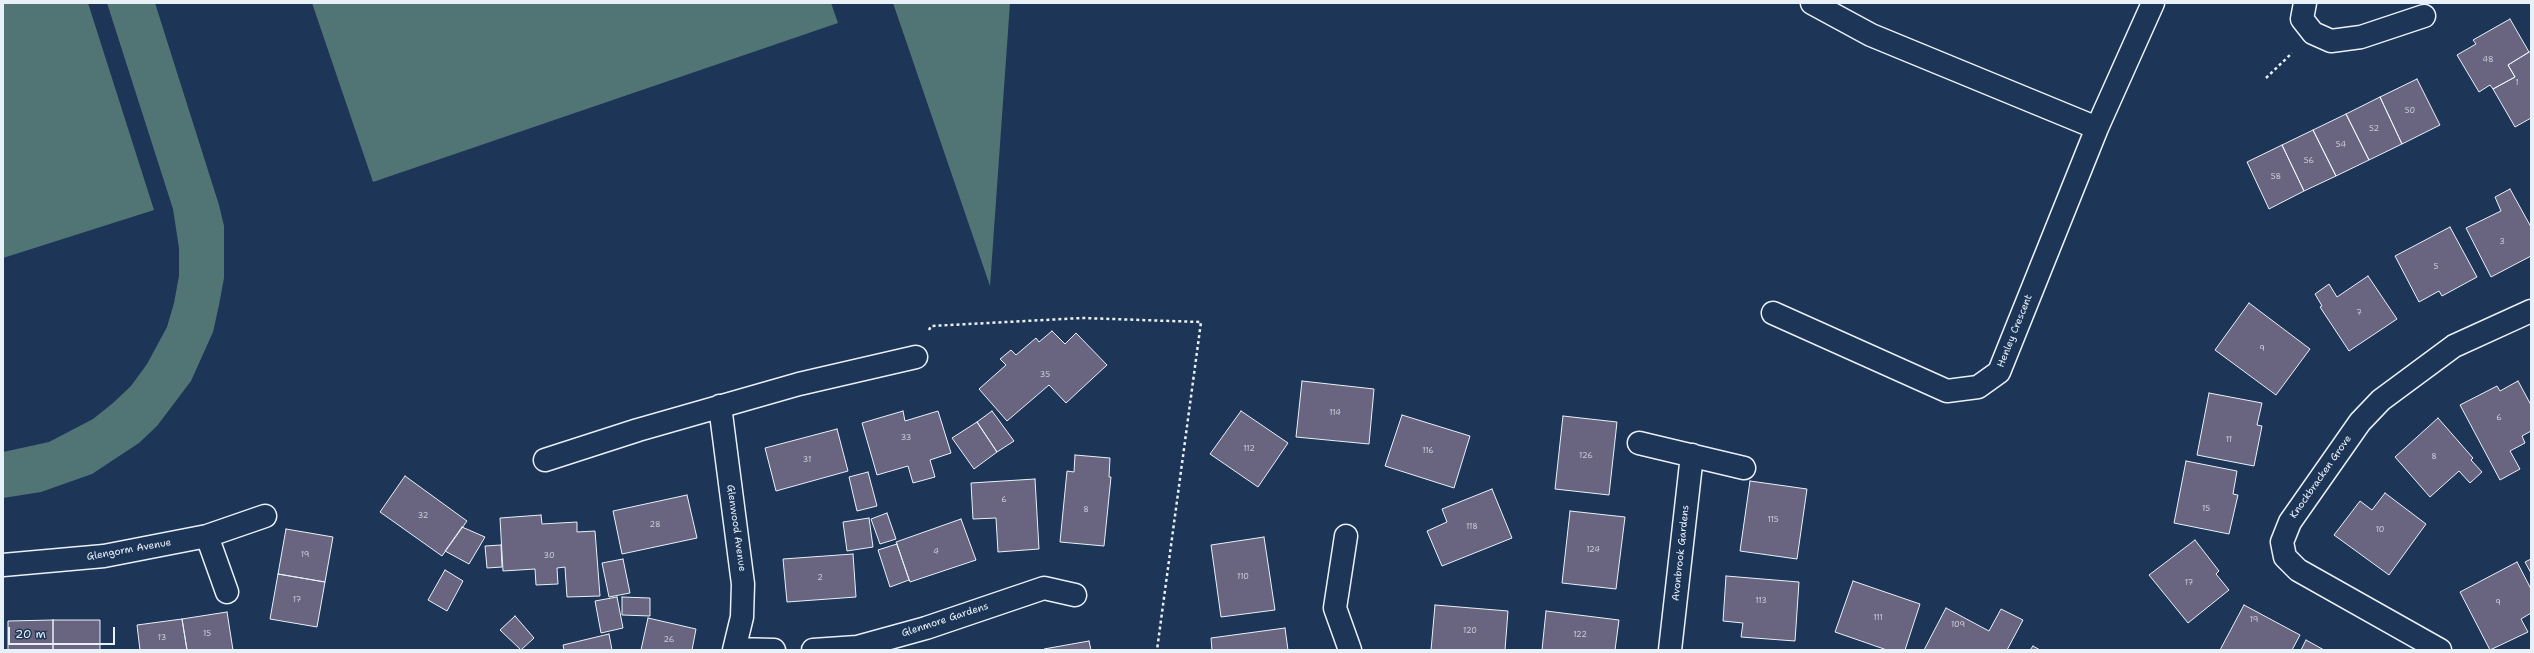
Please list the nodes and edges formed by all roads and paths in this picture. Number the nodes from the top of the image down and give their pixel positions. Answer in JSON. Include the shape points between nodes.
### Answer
{"nodes":[{"id":1,"x":1812,"y":3,"type":"edge"},
{"id":2,"x":2153,"y":3,"type":"edge"},
{"id":3,"x":2306,"y":3,"type":"edge"},
{"id":4,"x":2424,"y":16,"type":"dead end"},
{"id":5,"x":2313,"y":33,"type":"junction"},
{"id":6,"x":2266,"y":78,"type":"dead end"},
{"id":7,"x":2097,"y":128,"type":"junction"},
{"id":8,"x":2531,"y":311,"type":"edge"},
{"id":9,"x":1774,"y":313,"type":"dead end"},
{"id":10,"x":916,"y":357,"type":"joint"},
{"id":11,"x":720,"y":406,"type":"junction"},
{"id":12,"x":1639,"y":442,"type":"dead end"},
{"id":13,"x":1692,"y":455,"type":"junction"},
{"id":14,"x":545,"y":460,"type":"dead end"},
{"id":15,"x":1744,"y":468,"type":"dead end"},
{"id":16,"x":265,"y":516,"type":"dead end"},
{"id":17,"x":208,"y":536,"type":"junction"},
{"id":18,"x":1346,"y":536,"type":"dead end"},
{"id":19,"x":3,"y":565,"type":"edge"},
{"id":20,"x":227,"y":592,"type":"dead end"},
{"id":21,"x":1075,"y":595,"type":"dead end"},
{"id":22,"x":734,"y":650,"type":"edge"},
{"id":23,"x":774,"y":650,"type":"edge"},
{"id":24,"x":813,"y":650,"type":"edge"},
{"id":25,"x":1157,"y":650,"type":"edge"},
{"id":26,"x":1350,"y":650,"type":"edge"},
{"id":27,"x":1670,"y":650,"type":"edge"},
{"id":28,"x":2440,"y":650,"type":"edge"}],
"edges":[{"from":1,"to":7,"type":"street","via":[[1871,35]]},
{"from":2,"to":7,"type":"street","name":"Henley Crescent"},
{"from":3,"to":5,"type":"street","via":[[2302,19]]},
{"from":4,"to":5,"type":"street","via":[[2361,37],[2331,41]]},
{"from":5,"to":6,"type":"path"},
{"from":7,"to":9,"type":"street","name":"Henley Crescent","via":[[1999,372],[1978,388],[1947,391]]},
{"from":8,"to":28,"type":"street","name":"Knockbracken Grove","via":[[2454,346],[2381,400],[2360,422],[2294,516],[2282,542],[2285,557],[2298,570]]},
{"from":10,"to":11,"type":"street","via":[[799,384]]},
{"from":10,"to":25,"type":"path","via":[[931,326],[1082,318],[1201,322]]},
{"from":11,"to":14,"type":"street"},
{"from":11,"to":22,"type":"street","name":"Glenwood Avenue","via":[[743,584],[742,617]]},
{"from":12,"to":13,"type":"street"},
{"from":13,"to":15,"type":"street"},
{"from":13,"to":27,"type":"street","name":"Avonbrook Gardens"},
{"from":16,"to":17,"type":"street","name":"Glengorm Avenue"},
{"from":17,"to":19,"type":"street","name":"Glengorm Avenue","via":[[104,556]]},
{"from":17,"to":20,"type":"street"},
{"from":18,"to":26,"type":"street","via":[[1335,608]]},
{"from":21,"to":24,"type":"street","name":"Glenmore Gardens","via":[[1044,588],[926,628],[857,646]]},
{"from":22,"to":23,"type":"street"}]}
